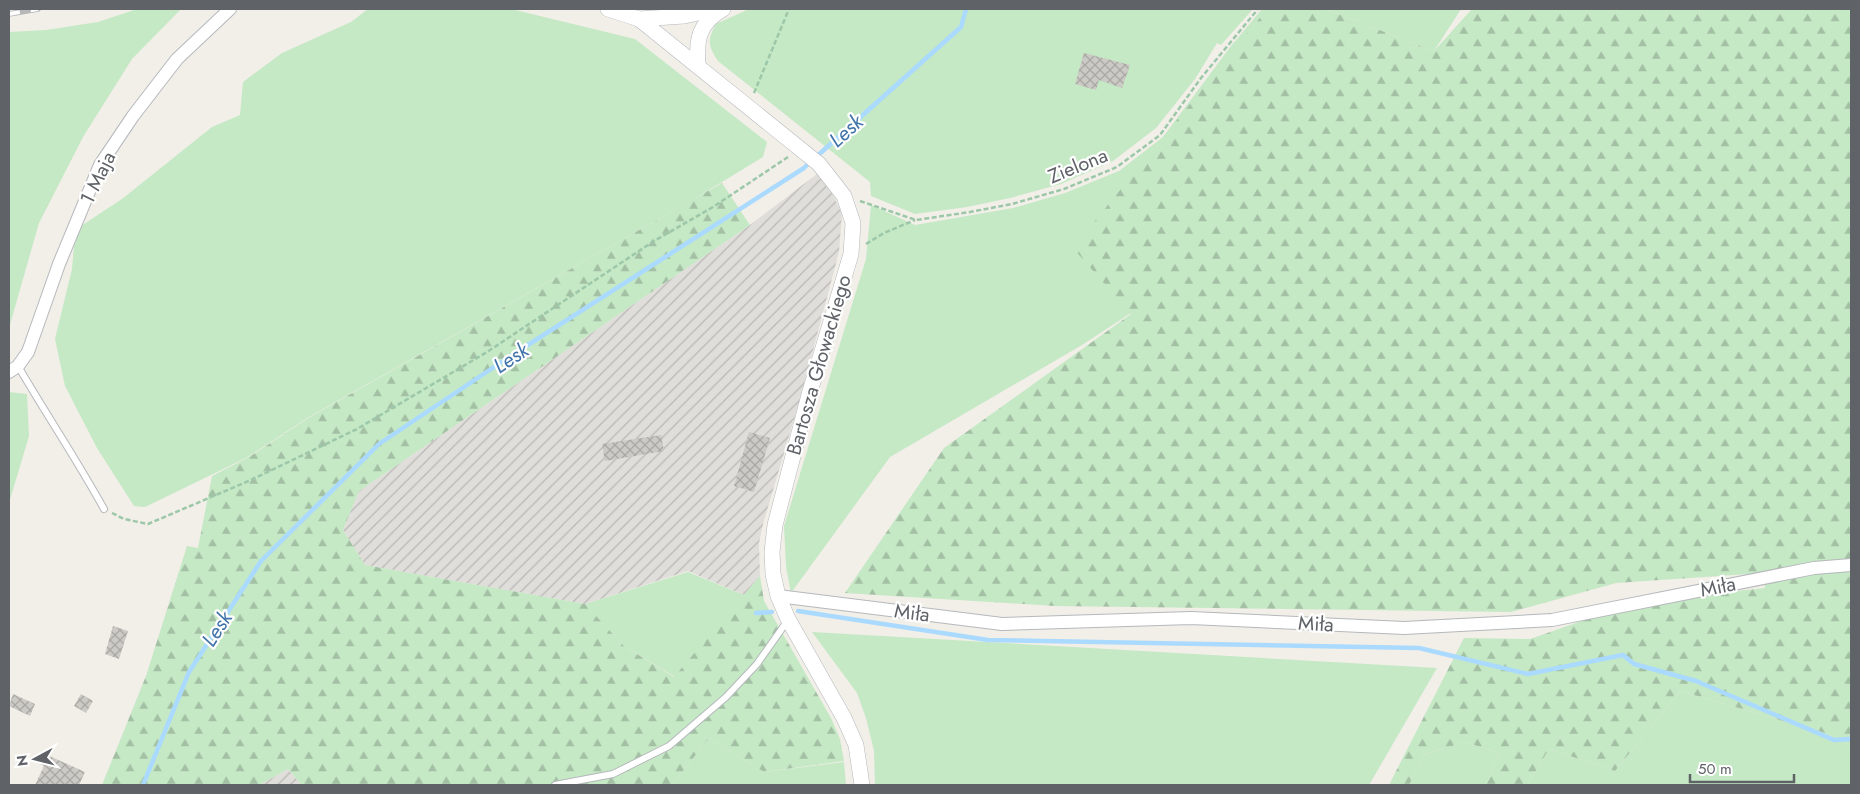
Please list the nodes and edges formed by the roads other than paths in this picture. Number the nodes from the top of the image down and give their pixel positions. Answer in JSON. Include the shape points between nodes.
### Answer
{"nodes":[{"id":1,"x":230,"y":9,"type":"edge"},
{"id":2,"x":608,"y":9,"type":"edge"},
{"id":3,"x":717,"y":9,"type":"edge"},
{"id":4,"x":724,"y":9,"type":"edge"},
{"id":5,"x":639,"y":19,"type":"junction"},
{"id":6,"x":698,"y":65,"type":"junction"},
{"id":7,"x":13,"y":369,"type":"edge"},
{"id":8,"x":104,"y":509,"type":"road end"},
{"id":9,"x":1851,"y":566,"type":"edge"},
{"id":10,"x":778,"y":596,"type":"junction"},
{"id":11,"x":788,"y":619,"type":"junction"},
{"id":12,"x":555,"y":785,"type":"edge"},
{"id":13,"x":862,"y":785,"type":"edge"}],
"edges":[{"from":1,"to":7,"type":"street","name":"1 Maja","via":[[177,59],[100,165],[59,264],[28,352]]},
{"from":2,"to":5,"type":"street"},
{"from":3,"to":5,"type":"street","via":[[684,16]]},
{"from":4,"to":6,"type":"street","via":[[704,24],[698,39]]},
{"from":5,"to":6,"type":"street","name":"Bartosza Głowackiego"},
{"from":6,"to":10,"type":"street","name":"Bartosza Głowackiego","via":[[820,164],[844,196],[853,222],[851,254],[775,525],[773,574]]},
{"from":7,"to":8,"type":"lane","via":[[80,466]]},
{"from":9,"to":10,"type":"street","name":"Miła","via":[[1814,568],[1552,620],[1404,628],[1191,618],[1002,624]]},
{"from":10,"to":11,"type":"street","name":"Bartosza Głowackiego"},
{"from":11,"to":12,"type":"lane","via":[[757,664],[726,697],[669,746],[613,774]]},
{"from":11,"to":13,"type":"street","name":"Bartosza Głowackiego","via":[[844,718],[856,745]]}]}
